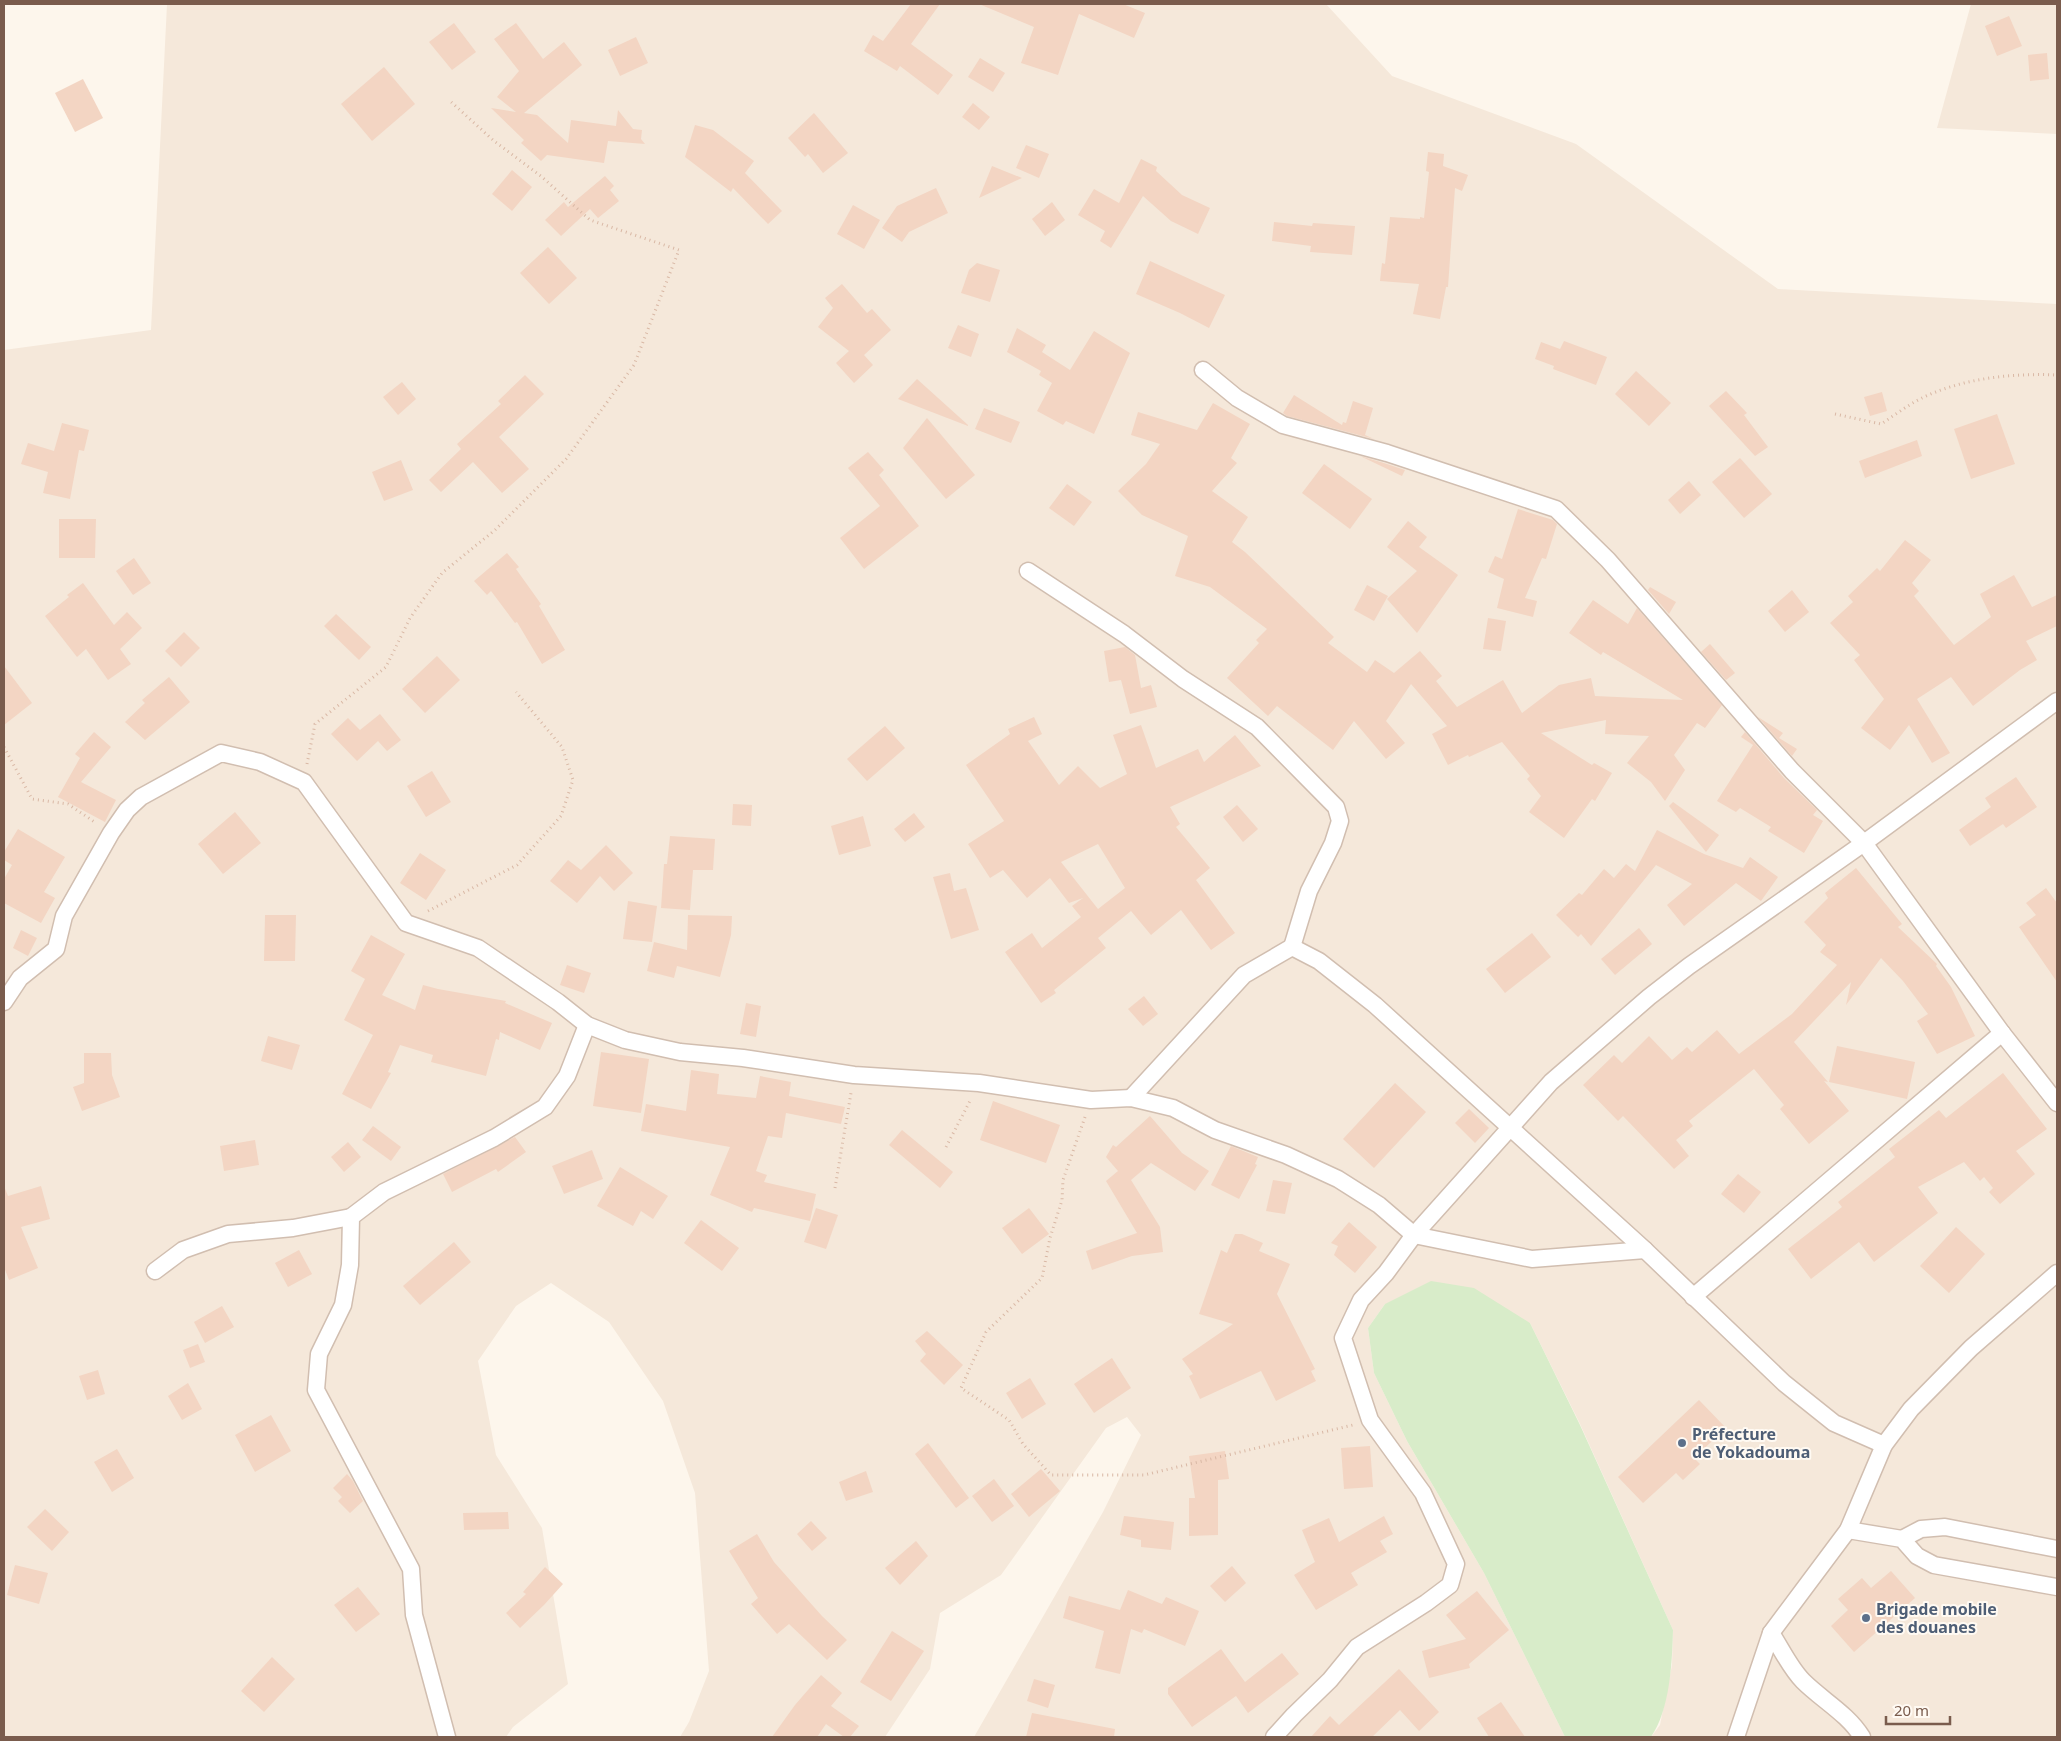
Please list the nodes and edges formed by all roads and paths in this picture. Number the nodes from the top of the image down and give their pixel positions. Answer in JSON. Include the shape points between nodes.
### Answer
{"nodes":[{"id":1,"x":449,"y":100,"type":"dead end"},
{"id":2,"x":1203,"y":370,"type":"dead end"},
{"id":3,"x":2057,"y":375,"type":"edge"},
{"id":4,"x":1835,"y":414,"type":"dead end"},
{"id":5,"x":1028,"y":571,"type":"dead end"},
{"id":6,"x":516,"y":692,"type":"dead end"},
{"id":7,"x":2057,"y":702,"type":"edge"},
{"id":8,"x":4,"y":747,"type":"edge"},
{"id":9,"x":304,"y":782,"type":"junction"},
{"id":10,"x":111,"y":833,"type":"junction"},
{"id":11,"x":1864,"y":843,"type":"junction"},
{"id":12,"x":406,"y":923,"type":"junction"},
{"id":13,"x":1292,"y":947,"type":"junction"},
{"id":14,"x":4,"y":1002,"type":"edge"},
{"id":15,"x":587,"y":1025,"type":"junction"},
{"id":16,"x":2002,"y":1033,"type":"junction"},
{"id":17,"x":854,"y":1075,"type":"junction"},
{"id":18,"x":979,"y":1083,"type":"junction"},
{"id":19,"x":1131,"y":1098,"type":"junction"},
{"id":20,"x":1091,"y":1100,"type":"junction"},
{"id":21,"x":2057,"y":1103,"type":"edge"},
{"id":22,"x":1511,"y":1127,"type":"junction"},
{"id":23,"x":946,"y":1147,"type":"dead end"},
{"id":24,"x":835,"y":1188,"type":"dead end"},
{"id":25,"x":351,"y":1217,"type":"junction"},
{"id":26,"x":1414,"y":1235,"type":"junction"},
{"id":27,"x":1645,"y":1250,"type":"junction"},
{"id":28,"x":155,"y":1271,"type":"dead end"},
{"id":29,"x":2057,"y":1273,"type":"edge"},
{"id":30,"x":1693,"y":1297,"type":"junction"},
{"id":31,"x":1370,"y":1420,"type":"junction"},
{"id":32,"x":1884,"y":1445,"type":"junction"},
{"id":33,"x":1848,"y":1530,"type":"junction"},
{"id":34,"x":1902,"y":1539,"type":"junction"},
{"id":35,"x":2057,"y":1549,"type":"edge"},
{"id":36,"x":2057,"y":1587,"type":"edge"},
{"id":37,"x":1770,"y":1633,"type":"junction"},
{"id":38,"x":447,"y":1737,"type":"edge"},
{"id":39,"x":1274,"y":1737,"type":"edge"},
{"id":40,"x":1736,"y":1737,"type":"edge"},
{"id":41,"x":1862,"y":1737,"type":"edge"}],
"edges":[{"from":1,"to":9,"type":"path","via":[[590,220],[679,250],[634,366],[566,459],[496,530],[442,573],[410,618],[386,667],[315,724]]},
{"from":2,"to":11,"type":"street","via":[[1237,398],[1283,425],[1386,453],[1556,509],[1608,560],[1792,771]]},
{"from":3,"to":4,"type":"path","via":[[1964,382],[1923,397],[1881,424]]},
{"from":5,"to":13,"type":"street","via":[[1257,727],[1336,807],[1340,821],[1334,843],[1309,891]]},
{"from":6,"to":12,"type":"path","via":[[562,747],[573,780],[561,816],[517,865]]},
{"from":7,"to":11,"type":"street"},
{"from":8,"to":10,"type":"path","via":[[32,799],[68,804]]},
{"from":9,"to":10,"type":"street","via":[[260,762],[221,754],[141,797]]},
{"from":9,"to":12,"type":"street"},
{"from":10,"to":14,"type":"street","via":[[64,916],[56,949],[20,978]]},
{"from":11,"to":16,"type":"street"},
{"from":11,"to":22,"type":"street","via":[[1649,997],[1551,1082]]},
{"from":12,"to":15,"type":"street","via":[[478,948]]},
{"from":13,"to":19,"type":"street","via":[[1244,974]]},
{"from":13,"to":22,"type":"street","via":[[1319,961],[1375,1005]]},
{"from":15,"to":17,"type":"street","via":[[624,1040],[680,1052]]},
{"from":15,"to":25,"type":"street","via":[[567,1076],[545,1107],[494,1138],[384,1192]]},
{"from":16,"to":21,"type":"street"},
{"from":16,"to":30,"type":"street"},
{"from":17,"to":18,"type":"street"},
{"from":17,"to":24,"type":"path"},
{"from":18,"to":20,"type":"street"},
{"from":18,"to":23,"type":"path"},
{"from":19,"to":20,"type":"street"},
{"from":19,"to":26,"type":"street","via":[[1173,1108],[1215,1130],[1286,1155],[1338,1179],[1379,1205]]},
{"from":20,"to":31,"type":"path","via":[[1063,1180],[1062,1200],[1042,1278],[986,1332],[961,1388],[1009,1420],[1023,1444],[1052,1475],[1144,1475]]},
{"from":22,"to":26,"type":"street"},
{"from":22,"to":27,"type":"street"},
{"from":25,"to":28,"type":"street","via":[[293,1228],[228,1234],[183,1250]]},
{"from":25,"to":38,"type":"street","via":[[350,1265],[343,1305],[320,1354],[316,1390],[411,1569],[414,1615]]},
{"from":26,"to":27,"type":"street","via":[[1532,1258]]},
{"from":26,"to":31,"type":"street","via":[[1361,1300],[1343,1338]]},
{"from":27,"to":30,"type":"street"},
{"from":29,"to":32,"type":"street","via":[[1970,1348],[1911,1409]]},
{"from":30,"to":32,"type":"street","via":[[1784,1383],[1834,1423]]},
{"from":31,"to":39,"type":"street","via":[[1423,1493],[1456,1564],[1450,1585],[1357,1647],[1330,1680]]},
{"from":32,"to":33,"type":"street"},
{"from":33,"to":34,"type":"street"},
{"from":33,"to":37,"type":"street"},
{"from":34,"to":35,"type":"street","via":[[1920,1529],[1945,1527]]},
{"from":34,"to":36,"type":"street","via":[[1917,1556],[1934,1565]]},
{"from":37,"to":40,"type":"street"},
{"from":37,"to":41,"type":"street","via":[[1802,1680],[1833,1705]]}]}
